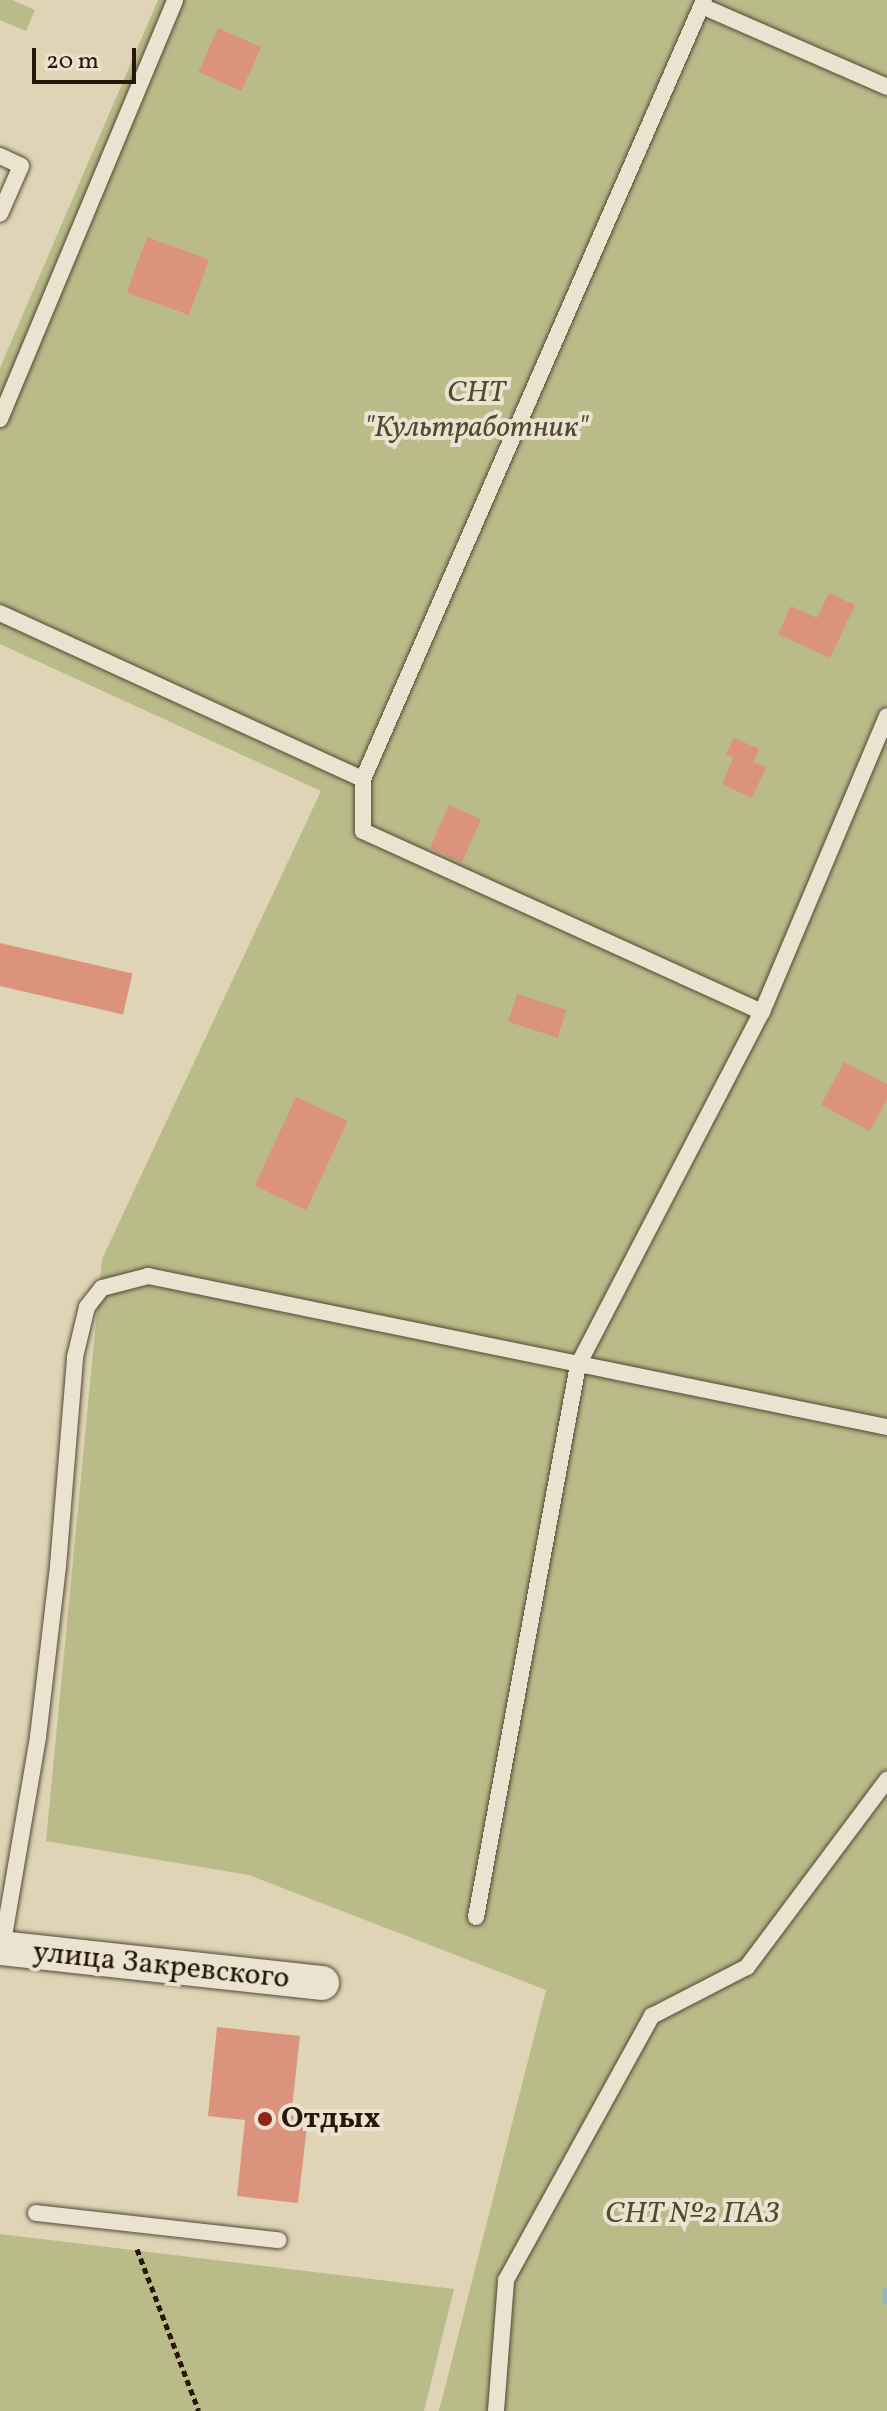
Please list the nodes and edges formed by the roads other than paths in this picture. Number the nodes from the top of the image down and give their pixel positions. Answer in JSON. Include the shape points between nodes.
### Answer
{"nodes":[{"id":1,"x":175,"y":0,"type":"edge"},
{"id":2,"x":703,"y":3,"type":"edge"},
{"id":3,"x":887,"y":87,"type":"edge"},
{"id":4,"x":0,"y":156,"type":"edge"},
{"id":5,"x":0,"y":214,"type":"edge"},
{"id":6,"x":0,"y":419,"type":"edge"},
{"id":7,"x":0,"y":613,"type":"edge"},
{"id":8,"x":887,"y":716,"type":"edge"},
{"id":9,"x":363,"y":779,"type":"junction"},
{"id":10,"x":762,"y":1012,"type":"junction"},
{"id":11,"x":578,"y":1365,"type":"junction"},
{"id":12,"x":887,"y":1427,"type":"edge"},
{"id":13,"x":887,"y":1780,"type":"edge"},
{"id":14,"x":476,"y":1917,"type":"dead end"},
{"id":15,"x":1,"y":1948,"type":"edge"},
{"id":16,"x":322,"y":1983,"type":"dead end"},
{"id":17,"x":36,"y":2213,"type":"dead end"},
{"id":18,"x":278,"y":2240,"type":"dead end"},
{"id":19,"x":496,"y":2411,"type":"edge"}],
"edges":[{"from":1,"to":6,"type":"lane"},
{"from":2,"to":3,"type":"lane"},
{"from":2,"to":9,"type":"lane"},
{"from":4,"to":5,"type":"lane","via":[[21,166]]},
{"from":7,"to":9,"type":"lane"},
{"from":8,"to":10,"type":"lane"},
{"from":9,"to":10,"type":"lane","via":[[363,831]]},
{"from":10,"to":11,"type":"lane"},
{"from":11,"to":12,"type":"lane"},
{"from":11,"to":14,"type":"lane"},
{"from":11,"to":15,"type":"lane","via":[[148,1276],[102,1288],[87,1307],[75,1357],[38,1737]]},
{"from":13,"to":19,"type":"lane","via":[[747,1967],[652,2016],[506,2280]]},
{"from":15,"to":16,"type":"street","name":"улица Закревского"},
{"from":17,"to":18,"type":"lane"}]}
